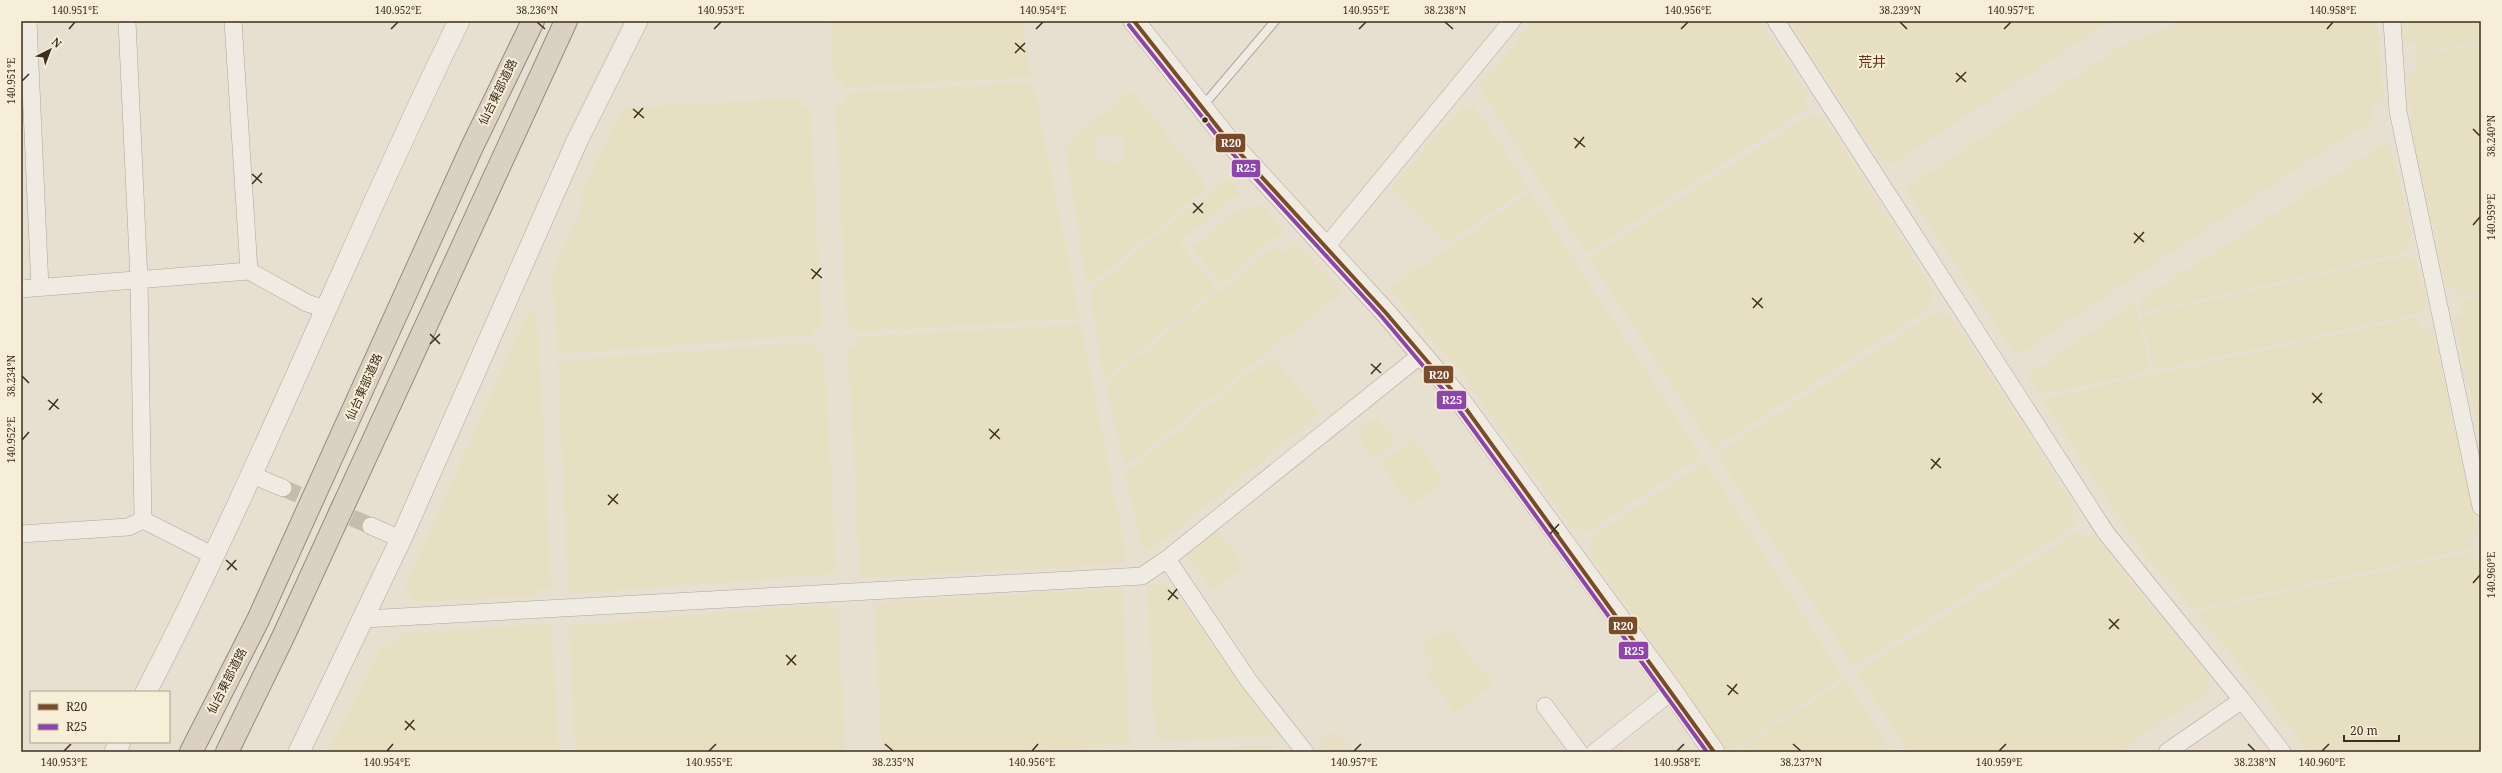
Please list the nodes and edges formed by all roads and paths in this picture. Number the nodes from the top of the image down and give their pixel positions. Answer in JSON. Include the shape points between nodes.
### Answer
{"nodes":[{"id":1,"x":28,"y":21,"type":"edge"},
{"id":2,"x":127,"y":21,"type":"edge"},
{"id":3,"x":233,"y":21,"type":"edge"},
{"id":4,"x":459,"y":21,"type":"edge"},
{"id":5,"x":533,"y":21,"type":"edge"},
{"id":6,"x":566,"y":21,"type":"edge"},
{"id":7,"x":637,"y":21,"type":"edge"},
{"id":8,"x":1134,"y":21,"type":"edge"},
{"id":9,"x":1275,"y":21,"type":"edge"},
{"id":10,"x":1512,"y":21,"type":"edge"},
{"id":11,"x":1776,"y":21,"type":"edge"},
{"id":12,"x":2392,"y":21,"type":"edge"},
{"id":13,"x":1201,"y":108,"type":"junction"},
{"id":14,"x":27,"y":142,"type":"edge"},
{"id":15,"x":1325,"y":248,"type":"junction"},
{"id":16,"x":249,"y":271,"type":"junction"},
{"id":17,"x":139,"y":280,"type":"junction"},
{"id":18,"x":40,"y":288,"type":"junction"},
{"id":19,"x":21,"y":289,"type":"edge"},
{"id":20,"x":325,"y":309,"type":"junction"},
{"id":21,"x":1422,"y":354,"type":"junction"},
{"id":22,"x":252,"y":474,"type":"junction"},
{"id":23,"x":283,"y":488,"type":"tunnel mouth"},
{"id":24,"x":2481,"y":506,"type":"edge"},
{"id":25,"x":143,"y":520,"type":"junction"},
{"id":26,"x":371,"y":526,"type":"tunnel mouth"},
{"id":27,"x":21,"y":534,"type":"edge"},
{"id":28,"x":401,"y":539,"type":"junction"},
{"id":29,"x":214,"y":556,"type":"junction"},
{"id":30,"x":1167,"y":559,"type":"junction"},
{"id":31,"x":364,"y":618,"type":"junction"},
{"id":32,"x":146,"y":691,"type":"edge"},
{"id":33,"x":1672,"y":691,"type":"junction"},
{"id":34,"x":2242,"y":700,"type":"junction"},
{"id":35,"x":1545,"y":706,"type":"dead end"},
{"id":36,"x":120,"y":743,"type":"edge"},
{"id":37,"x":115,"y":752,"type":"edge"},
{"id":38,"x":191,"y":752,"type":"edge"},
{"id":39,"x":227,"y":752,"type":"edge"},
{"id":40,"x":299,"y":752,"type":"edge"},
{"id":41,"x":1304,"y":752,"type":"edge"},
{"id":42,"x":1579,"y":752,"type":"edge"},
{"id":43,"x":1595,"y":752,"type":"edge"},
{"id":44,"x":1714,"y":752,"type":"edge"},
{"id":45,"x":2167,"y":752,"type":"edge"},
{"id":46,"x":2282,"y":752,"type":"edge"}],
"edges":[{"from":1,"to":14,"type":"street"},
{"from":2,"to":17,"type":"street"},
{"from":3,"to":16,"type":"street"},
{"from":4,"to":20,"type":"street","via":[[401,138]]},
{"from":5,"to":38,"type":"highway","name":"仙台東部道路","via":[[471,149],[258,620]]},
{"from":6,"to":39,"type":"highway","via":[[283,637]]},
{"from":7,"to":28,"type":"street","via":[[577,141]]},
{"from":8,"to":13,"type":"street"},
{"from":9,"to":13,"type":"lane"},
{"from":10,"to":15,"type":"street"},
{"from":11,"to":34,"type":"street","via":[[2106,533]]},
{"from":12,"to":24,"type":"street","via":[[2398,111]]},
{"from":13,"to":15,"type":"street"},
{"from":14,"to":18,"type":"street"},
{"from":15,"to":21,"type":"street"},
{"from":16,"to":17,"type":"street"},
{"from":16,"to":20,"type":"street","via":[[307,303]]},
{"from":17,"to":18,"type":"street"},
{"from":17,"to":25,"type":"street"},
{"from":18,"to":19,"type":"street"},
{"from":20,"to":22,"type":"street"},
{"from":21,"to":30,"type":"street"},
{"from":21,"to":33,"type":"street","via":[[1503,459]]},
{"from":22,"to":23,"type":"street"},
{"from":22,"to":29,"type":"street"},
{"from":25,"to":27,"type":"street","via":[[128,527]]},
{"from":25,"to":29,"type":"street"},
{"from":26,"to":28,"type":"street"},
{"from":28,"to":31,"type":"street"},
{"from":29,"to":32,"type":"street"},
{"from":30,"to":31,"type":"street","via":[[1142,576]]},
{"from":30,"to":41,"type":"street","via":[[1249,681]]},
{"from":31,"to":40,"type":"street"},
{"from":33,"to":43,"type":"street"},
{"from":33,"to":44,"type":"street"},
{"from":34,"to":45,"type":"street"},
{"from":34,"to":46,"type":"street"},
{"from":35,"to":42,"type":"street"},
{"from":36,"to":37,"type":"street"}]}
